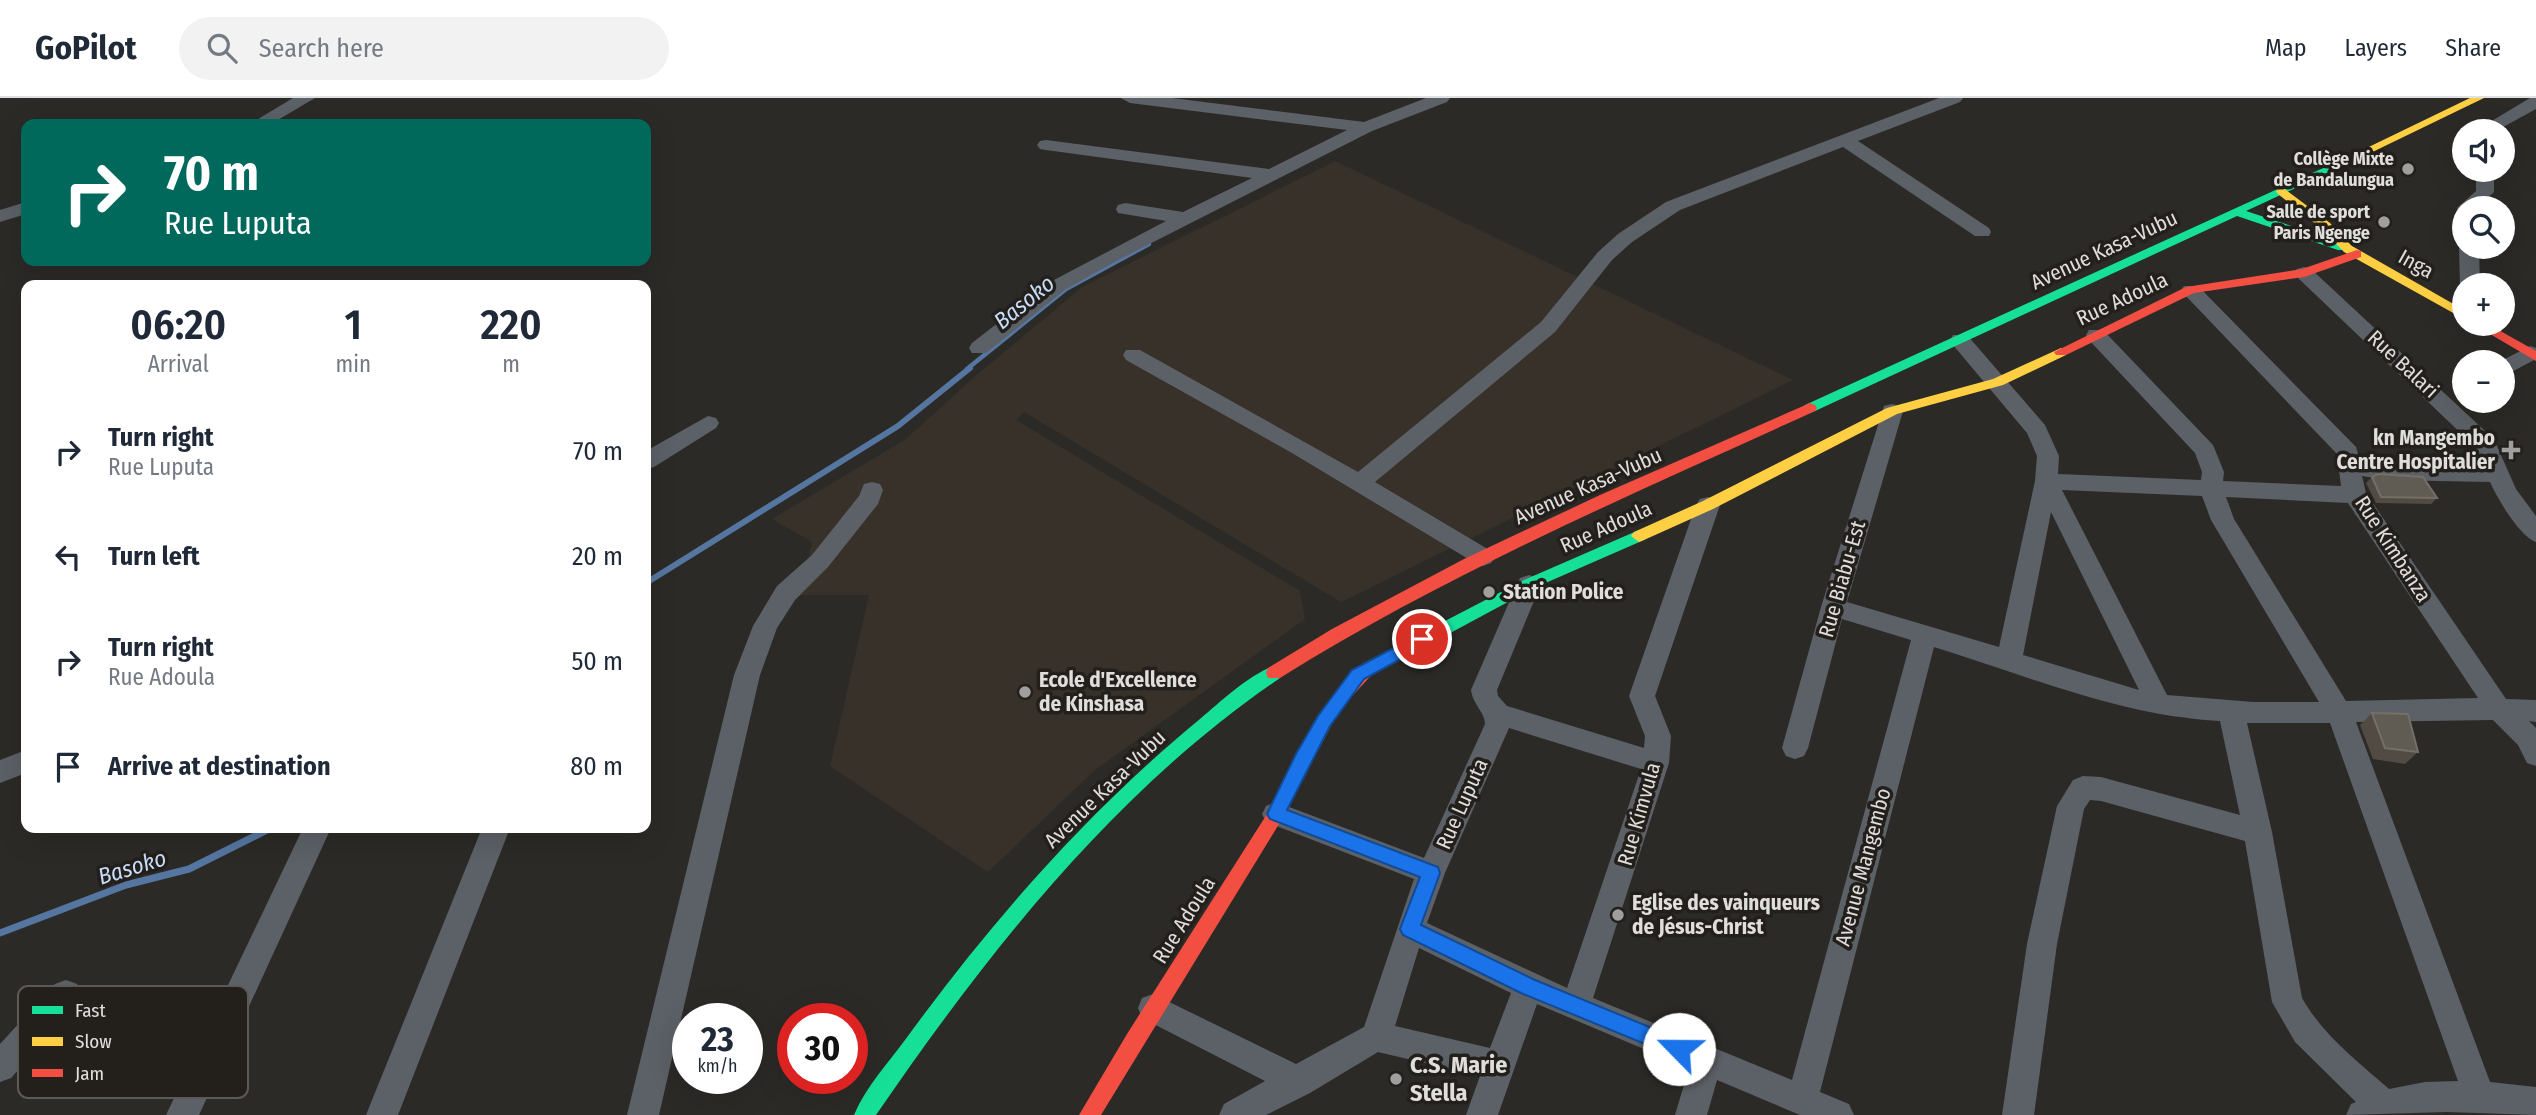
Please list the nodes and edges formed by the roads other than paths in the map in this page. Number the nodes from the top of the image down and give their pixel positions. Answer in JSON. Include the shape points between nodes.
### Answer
{"nodes":[{"id":1,"x":306,"y":98,"type":"edge"},
{"id":2,"x":1130,"y":98,"type":"edge"},
{"id":3,"x":1441,"y":98,"type":"edge"},
{"id":4,"x":2479,"y":98,"type":"edge"},
{"id":5,"x":1945,"y":99,"type":"edge"},
{"id":6,"x":2536,"y":102,"type":"edge"},
{"id":7,"x":2516,"y":115,"type":"junction"},
{"id":8,"x":268,"y":119,"type":"edge"},
{"id":9,"x":2508,"y":119,"type":"edge"},
{"id":10,"x":2536,"y":119,"type":"edge"},
{"id":11,"x":1366,"y":127,"type":"junction"},
{"id":12,"x":1845,"y":140,"type":"junction"},
{"id":13,"x":1046,"y":145,"type":"dead end"},
{"id":14,"x":1272,"y":175,"type":"junction"},
{"id":15,"x":2282,"y":191,"type":"junction"},
{"id":16,"x":1125,"y":209,"type":"dead end"},
{"id":17,"x":21,"y":210,"type":"edge"},
{"id":18,"x":2237,"y":212,"type":"junction"},
{"id":19,"x":0,"y":216,"type":"edge"},
{"id":20,"x":1185,"y":218,"type":"junction"},
{"id":21,"x":1982,"y":232,"type":"dead end"},
{"id":22,"x":2352,"y":252,"type":"junction"},
{"id":23,"x":2304,"y":273,"type":"junction"},
{"id":24,"x":2191,"y":290,"type":"junction"},
{"id":25,"x":2452,"y":300,"type":"edge"},
{"id":26,"x":2445,"y":304,"type":"junction"},
{"id":27,"x":2452,"y":308,"type":"edge"},
{"id":28,"x":2096,"y":335,"type":"junction"},
{"id":29,"x":2500,"y":336,"type":"edge"},
{"id":30,"x":1960,"y":340,"type":"junction"},
{"id":31,"x":979,"y":348,"type":"dead end"},
{"id":32,"x":1133,"y":355,"type":"dead end"},
{"id":33,"x":2533,"y":355,"type":"edge"},
{"id":34,"x":2515,"y":364,"type":"edge"},
{"id":35,"x":1997,"y":382,"type":"junction"},
{"id":36,"x":2452,"y":396,"type":"edge"},
{"id":37,"x":1892,"y":411,"type":"junction"},
{"id":38,"x":2465,"y":413,"type":"edge"},
{"id":39,"x":708,"y":423,"type":"dead end"},
{"id":40,"x":651,"y":458,"type":"edge"},
{"id":41,"x":2351,"y":466,"type":"junction"},
{"id":42,"x":2498,"y":474,"type":"junction"},
{"id":43,"x":2046,"y":481,"type":"junction"},
{"id":44,"x":1359,"y":483,"type":"junction"},
{"id":45,"x":2211,"y":489,"type":"junction"},
{"id":46,"x":872,"y":490,"type":"dead end"},
{"id":47,"x":2355,"y":495,"type":"junction"},
{"id":48,"x":1708,"y":505,"type":"junction"},
{"id":49,"x":2536,"y":533,"type":"edge"},
{"id":50,"x":1483,"y":557,"type":"junction"},
{"id":51,"x":1529,"y":584,"type":"junction"},
{"id":52,"x":1833,"y":607,"type":"junction"},
{"id":53,"x":1926,"y":635,"type":"junction"},
{"id":54,"x":2009,"y":660,"type":"junction"},
{"id":55,"x":2159,"y":704,"type":"junction"},
{"id":56,"x":2498,"y":708,"type":"junction"},
{"id":57,"x":2231,"y":710,"type":"junction"},
{"id":58,"x":2536,"y":711,"type":"edge"},
{"id":59,"x":1498,"y":714,"type":"junction"},
{"id":60,"x":2340,"y":714,"type":"junction"},
{"id":61,"x":1795,"y":748,"type":"dead end"},
{"id":62,"x":2536,"y":755,"type":"edge"},
{"id":63,"x":21,"y":763,"type":"edge"},
{"id":64,"x":1656,"y":763,"type":"junction"},
{"id":65,"x":0,"y":772,"type":"edge"},
{"id":66,"x":1276,"y":814,"type":"junction"},
{"id":67,"x":2258,"y":832,"type":"junction"},
{"id":68,"x":315,"y":833,"type":"edge"},
{"id":69,"x":494,"y":833,"type":"edge"},
{"id":70,"x":1431,"y":873,"type":"junction"},
{"id":71,"x":1409,"y":929,"type":"junction"},
{"id":72,"x":243,"y":986,"type":"edge"},
{"id":73,"x":1528,"y":986,"type":"junction"},
{"id":74,"x":1576,"y":1005,"type":"junction"},
{"id":75,"x":1153,"y":1009,"type":"junction"},
{"id":76,"x":1376,"y":1037,"type":"junction"},
{"id":77,"x":18,"y":1047,"type":"edge"},
{"id":78,"x":1707,"y":1061,"type":"junction"},
{"id":79,"x":1501,"y":1066,"type":"junction"},
{"id":80,"x":0,"y":1067,"type":"edge"},
{"id":81,"x":1299,"y":1082,"type":"junction"},
{"id":82,"x":2479,"y":1097,"type":"junction"},
{"id":83,"x":190,"y":1098,"type":"edge"},
{"id":84,"x":1802,"y":1100,"type":"junction"},
{"id":85,"x":2536,"y":1103,"type":"edge"},
{"id":86,"x":2376,"y":1111,"type":"edge"},
{"id":87,"x":182,"y":1115,"type":"edge"},
{"id":88,"x":382,"y":1115,"type":"edge"},
{"id":89,"x":643,"y":1115,"type":"edge"},
{"id":90,"x":864,"y":1115,"type":"edge"},
{"id":91,"x":1089,"y":1115,"type":"edge"},
{"id":92,"x":1235,"y":1115,"type":"edge"},
{"id":93,"x":1482,"y":1115,"type":"edge"},
{"id":94,"x":1691,"y":1115,"type":"edge"},
{"id":95,"x":1838,"y":1115,"type":"edge"},
{"id":96,"x":2018,"y":1115,"type":"edge"}],
"edges":[{"from":1,"to":8,"type":"street"},
{"from":2,"to":11,"type":"street"},
{"from":3,"to":11,"type":"street"},
{"from":4,"to":15,"type":"main road","name":"Avenue Kasa-Vubu"},
{"from":5,"to":12,"type":"street"},
{"from":6,"to":7,"type":"street"},
{"from":7,"to":9,"type":"street"},
{"from":7,"to":10,"type":"street"},
{"from":11,"to":14,"type":"street"},
{"from":12,"to":21,"type":"street"},
{"from":12,"to":44,"type":"street","via":[[1673,206],[1625,237],[1548,327]]},
{"from":13,"to":14,"type":"street"},
{"from":14,"to":20,"type":"street"},
{"from":15,"to":18,"type":"main road","name":"Avenue Kasa-Vubu"},
{"from":15,"to":22,"type":"main road","name":"Inga"},
{"from":16,"to":20,"type":"street"},
{"from":17,"to":19,"type":"street"},
{"from":18,"to":22,"type":"main road","name":"Inga"},
{"from":18,"to":30,"type":"main road","name":"Avenue Kasa-Vubu"},
{"from":20,"to":31,"type":"street","via":[[1059,285]]},
{"from":22,"to":23,"type":"main road","name":"Rue Adoula"},
{"from":22,"to":26,"type":"main road","name":"Inga"},
{"from":23,"to":24,"type":"main road","name":"Rue Adoula"},
{"from":23,"to":36,"type":"street","name":"Rue Balari"},
{"from":24,"to":28,"type":"main road","name":"Rue Adoula"},
{"from":24,"to":41,"type":"street","name":"Rue Kimbanza","via":[[2348,452]]},
{"from":25,"to":26,"type":"street"},
{"from":26,"to":27,"type":"main road","name":"Inga"},
{"from":28,"to":35,"type":"main road","name":"Rue Adoula"},
{"from":28,"to":45,"type":"street","via":[[2205,450],[2213,472]]},
{"from":29,"to":33,"type":"main road"},
{"from":30,"to":35,"type":"street"},
{"from":30,"to":50,"type":"main road","name":"Avenue Kasa-Vubu"},
{"from":32,"to":44,"type":"street"},
{"from":33,"to":34,"type":"street"},
{"from":35,"to":37,"type":"main road","name":"Rue Adoula"},
{"from":35,"to":43,"type":"street","via":[[2037,430],[2048,456]]},
{"from":37,"to":48,"type":"main road","name":"Rue Adoula"},
{"from":37,"to":52,"type":"street","name":"Rue Biabu-Est"},
{"from":38,"to":42,"type":"street","name":"Rue Balari"},
{"from":39,"to":40,"type":"street"},
{"from":41,"to":42,"type":"street","via":[[2387,472]]},
{"from":41,"to":47,"type":"street","name":"Rue Kimbanza"},
{"from":42,"to":49,"type":"street","name":"Rue Balari"},
{"from":43,"to":45,"type":"street"},
{"from":43,"to":54,"type":"street"},
{"from":43,"to":55,"type":"street"},
{"from":44,"to":50,"type":"street"},
{"from":45,"to":47,"type":"street"},
{"from":45,"to":60,"type":"street","via":[[2224,520]]},
{"from":46,"to":89,"type":"street","via":[[820,561],[786,593],[765,626],[752,663]]},
{"from":47,"to":56,"type":"street","name":"Rue Kimbanza"},
{"from":48,"to":51,"type":"main road","name":"Rue Adoula"},
{"from":48,"to":64,"type":"street","name":"Rue Kimvula","via":[[1642,696],[1658,736]]},
{"from":50,"to":90,"type":"main road","name":"Avenue Kasa-Vubu","via":[[1269,676],[1134,786],[1025,898],[978,954]]},
{"from":51,"to":59,"type":"street","via":[[1484,690],[1485,700]]},
{"from":51,"to":66,"type":"main road","name":"Rue Adoula","via":[[1358,674],[1324,721]]},
{"from":52,"to":53,"type":"street"},
{"from":52,"to":61,"type":"street","name":"Rue Biabu-Est"},
{"from":53,"to":54,"type":"street"},
{"from":53,"to":84,"type":"street","name":"Avenue Mangembo"},
{"from":54,"to":55,"type":"street"},
{"from":55,"to":57,"type":"street"},
{"from":56,"to":58,"type":"street"},
{"from":56,"to":60,"type":"street"},
{"from":56,"to":62,"type":"street","name":"Rue Kimbanza","via":[[2529,738]]},
{"from":57,"to":60,"type":"street"},
{"from":57,"to":67,"type":"street"},
{"from":59,"to":64,"type":"street"},
{"from":59,"to":70,"type":"street","name":"Rue Luputa","via":[[1498,724]]},
{"from":60,"to":82,"type":"street"},
{"from":63,"to":65,"type":"street"},
{"from":64,"to":74,"type":"street","name":"Rue Kimvula"},
{"from":66,"to":70,"type":"street"},
{"from":66,"to":75,"type":"main road","name":"Rue Adoula"},
{"from":67,"to":86,"type":"street","via":[[2287,1002],[2297,1021]]},
{"from":67,"to":96,"type":"street","via":[[2083,788],[2071,806],[2042,944]]},
{"from":68,"to":72,"type":"street"},
{"from":69,"to":88,"type":"street"},
{"from":70,"to":71,"type":"street","name":"Rue Luputa"},
{"from":71,"to":73,"type":"street"},
{"from":71,"to":76,"type":"street","name":"Rue Luputa"},
{"from":73,"to":74,"type":"street"},
{"from":73,"to":79,"type":"street"},
{"from":74,"to":78,"type":"street"},
{"from":75,"to":81,"type":"street"},
{"from":75,"to":91,"type":"main road","name":"Rue Adoula"},
{"from":76,"to":79,"type":"street"},
{"from":76,"to":81,"type":"street"},
{"from":77,"to":80,"type":"street"},
{"from":78,"to":84,"type":"street"},
{"from":78,"to":94,"type":"street"},
{"from":79,"to":93,"type":"street"},
{"from":81,"to":92,"type":"street"},
{"from":82,"to":85,"type":"street"},
{"from":82,"to":86,"type":"street","via":[[2426,1097]]},
{"from":83,"to":87,"type":"street"},
{"from":84,"to":95,"type":"street"}]}
